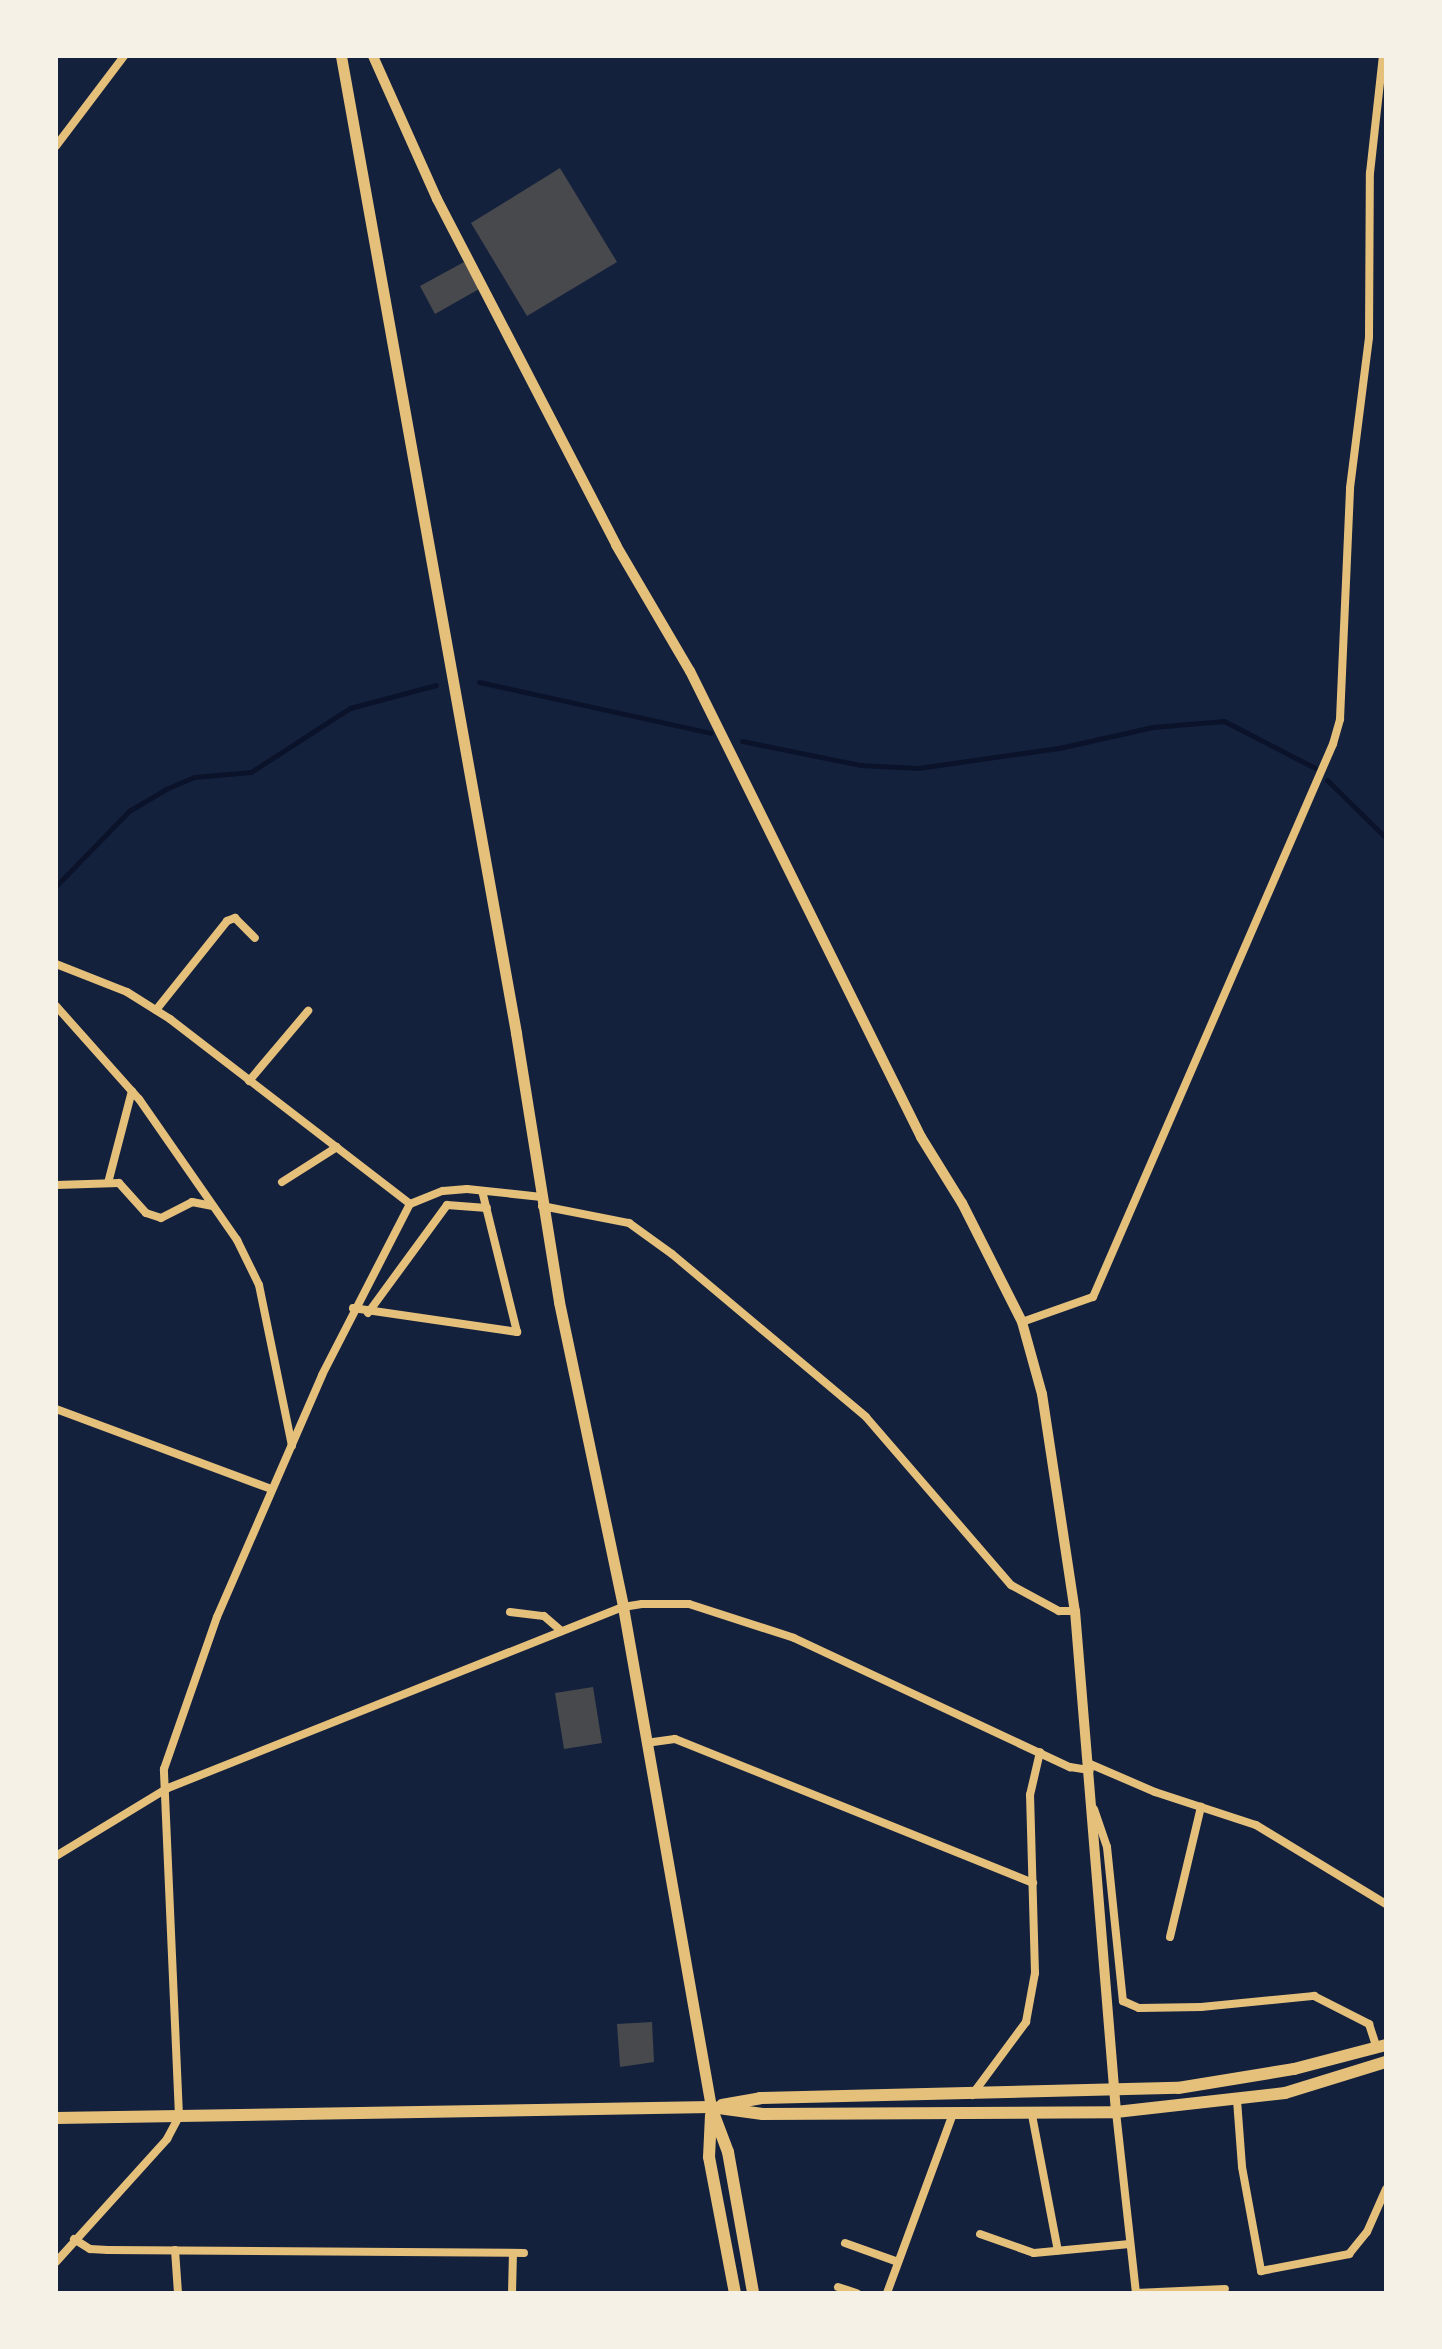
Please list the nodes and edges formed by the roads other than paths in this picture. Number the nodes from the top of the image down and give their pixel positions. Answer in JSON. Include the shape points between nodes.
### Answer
{"nodes":[{"id":1,"x":124,"y":56,"type":"edge"},
{"id":2,"x":341,"y":56,"type":"edge"},
{"id":3,"x":373,"y":56,"type":"edge"},
{"id":4,"x":1383,"y":56,"type":"edge"},
{"id":5,"x":56,"y":146,"type":"edge"},
{"id":6,"x":255,"y":938,"type":"dead end"},
{"id":7,"x":56,"y":964,"type":"edge"},
{"id":8,"x":56,"y":1006,"type":"edge"},
{"id":9,"x":156,"y":1010,"type":"junction"},
{"id":10,"x":308,"y":1011,"type":"dead end"},
{"id":11,"x":249,"y":1081,"type":"junction"},
{"id":12,"x":132,"y":1091,"type":"junction"},
{"id":13,"x":337,"y":1147,"type":"junction"},
{"id":14,"x":282,"y":1182,"type":"dead end"},
{"id":15,"x":108,"y":1183,"type":"junction"},
{"id":16,"x":56,"y":1185,"type":"edge"},
{"id":17,"x":482,"y":1191,"type":"junction"},
{"id":18,"x":542,"y":1202,"type":"junction"},
{"id":19,"x":410,"y":1204,"type":"junction"},
{"id":20,"x":213,"y":1206,"type":"junction"},
{"id":21,"x":487,"y":1208,"type":"junction"},
{"id":22,"x":353,"y":1308,"type":"junction"},
{"id":23,"x":368,"y":1313,"type":"junction"},
{"id":24,"x":1022,"y":1322,"type":"junction"},
{"id":25,"x":56,"y":1409,"type":"edge"},
{"id":26,"x":292,"y":1446,"type":"junction"},
{"id":27,"x":271,"y":1489,"type":"junction"},
{"id":28,"x":623,"y":1607,"type":"junction"},
{"id":29,"x":1075,"y":1611,"type":"junction"},
{"id":30,"x":510,"y":1612,"type":"dead end"},
{"id":31,"x":561,"y":1631,"type":"junction"},
{"id":32,"x":646,"y":1743,"type":"junction"},
{"id":33,"x":1040,"y":1752,"type":"junction"},
{"id":34,"x":1090,"y":1767,"type":"junction"},
{"id":35,"x":168,"y":1788,"type":"junction"},
{"id":36,"x":1093,"y":1805,"type":"junction"},
{"id":37,"x":1201,"y":1807,"type":"junction"},
{"id":38,"x":56,"y":1856,"type":"edge"},
{"id":39,"x":1033,"y":1883,"type":"junction"},
{"id":40,"x":1386,"y":1904,"type":"edge"},
{"id":41,"x":1170,"y":1937,"type":"dead end"},
{"id":42,"x":1382,"y":2046,"type":"edge"},
{"id":43,"x":1386,"y":2062,"type":"edge"},
{"id":44,"x":1115,"y":2092,"type":"junction"},
{"id":45,"x":972,"y":2095,"type":"junction"},
{"id":46,"x":1237,"y":2100,"type":"junction"},
{"id":47,"x":711,"y":2107,"type":"junction"},
{"id":48,"x":1116,"y":2112,"type":"junction"},
{"id":49,"x":953,"y":2114,"type":"junction"},
{"id":50,"x":1032,"y":2115,"type":"junction"},
{"id":51,"x":179,"y":2116,"type":"junction"},
{"id":52,"x":56,"y":2118,"type":"edge"},
{"id":53,"x":1386,"y":2189,"type":"edge"},
{"id":54,"x":980,"y":2234,"type":"dead end"},
{"id":55,"x":74,"y":2239,"type":"junction"},
{"id":56,"x":845,"y":2243,"type":"dead end"},
{"id":57,"x":1130,"y":2244,"type":"junction"},
{"id":58,"x":175,"y":2250,"type":"junction"},
{"id":59,"x":1058,"y":2251,"type":"junction"},
{"id":60,"x":513,"y":2253,"type":"junction"},
{"id":61,"x":524,"y":2253,"type":"dead end"},
{"id":62,"x":56,"y":2262,"type":"edge"},
{"id":63,"x":898,"y":2262,"type":"junction"},
{"id":64,"x":838,"y":2287,"type":"dead end"},
{"id":65,"x":1225,"y":2289,"type":"dead end"},
{"id":66,"x":178,"y":2293,"type":"edge"},
{"id":67,"x":512,"y":2293,"type":"edge"},
{"id":68,"x":735,"y":2293,"type":"edge"},
{"id":69,"x":753,"y":2293,"type":"edge"},
{"id":70,"x":857,"y":2293,"type":"edge"},
{"id":71,"x":887,"y":2293,"type":"edge"},
{"id":72,"x":1136,"y":2293,"type":"edge"}],
"edges":[{"from":1,"to":5,"type":"street"},
{"from":2,"to":18,"type":"main road"},
{"from":3,"to":24,"type":"street","via":[[437,199],[616,545],[690,671],[921,1137],[962,1203]]},
{"from":4,"to":24,"type":"street","via":[[1370,173],[1369,337],[1350,488],[1340,719],[1333,744],[1093,1297]]},
{"from":6,"to":9,"type":"street","via":[[235,918],[227,921]]},
{"from":7,"to":9,"type":"street","via":[[127,992]]},
{"from":8,"to":12,"type":"street"},
{"from":9,"to":11,"type":"street"},
{"from":10,"to":11,"type":"street"},
{"from":11,"to":13,"type":"street"},
{"from":12,"to":15,"type":"street"},
{"from":12,"to":20,"type":"street"},
{"from":13,"to":14,"type":"street"},
{"from":13,"to":19,"type":"street"},
{"from":15,"to":16,"type":"street"},
{"from":15,"to":20,"type":"street","via":[[119,1183],[146,1213],[161,1218],[192,1202]]},
{"from":17,"to":18,"type":"street"},
{"from":17,"to":19,"type":"street","via":[[443,1191]]},
{"from":17,"to":21,"type":"street"},
{"from":18,"to":28,"type":"main road"},
{"from":18,"to":29,"type":"street","via":[[629,1223],[672,1254],[866,1417],[1011,1585],[1059,1611]]},
{"from":19,"to":22,"type":"street"},
{"from":20,"to":26,"type":"street","via":[[259,1285]]},
{"from":21,"to":23,"type":"street","via":[[447,1205]]},
{"from":21,"to":23,"type":"street","via":[[517,1332]]},
{"from":22,"to":23,"type":"street"},
{"from":22,"to":26,"type":"street"},
{"from":24,"to":29,"type":"street","via":[[1042,1394]]},
{"from":25,"to":27,"type":"street"},
{"from":26,"to":27,"type":"street"},
{"from":27,"to":35,"type":"street","via":[[210,1635],[164,1769]]},
{"from":28,"to":31,"type":"street"},
{"from":28,"to":32,"type":"main road"},
{"from":28,"to":33,"type":"street","via":[[661,1602],[722,1612],[836,1654]]},
{"from":29,"to":34,"type":"street"},
{"from":30,"to":31,"type":"street","via":[[544,1616]]},
{"from":31,"to":35,"type":"street"},
{"from":32,"to":39,"type":"street","via":[[675,1739]]},
{"from":32,"to":47,"type":"main road"},
{"from":33,"to":34,"type":"street","via":[[1070,1767]]},
{"from":33,"to":39,"type":"street","via":[[1030,1795]]},
{"from":34,"to":36,"type":"street"},
{"from":34,"to":37,"type":"street"},
{"from":35,"to":38,"type":"street"},
{"from":35,"to":51,"type":"street"},
{"from":36,"to":42,"type":"street","via":[[1107,1847],[1123,2001],[1139,2008],[1201,2007],[1314,1996],[1369,2024]]},
{"from":36,"to":44,"type":"street"},
{"from":37,"to":40,"type":"street","via":[[1256,1825]]},
{"from":37,"to":41,"type":"street"},
{"from":39,"to":45,"type":"street","via":[[1035,1973],[1026,2022]]},
{"from":42,"to":44,"type":"main road","via":[[1294,2069]]},
{"from":43,"to":46,"type":"main road","via":[[1285,2093]]},
{"from":44,"to":45,"type":"main road"},
{"from":44,"to":48,"type":"street"},
{"from":45,"to":47,"type":"main road","via":[[760,2098]]},
{"from":46,"to":48,"type":"main road"},
{"from":46,"to":53,"type":"street","via":[[1242,2167],[1261,2271],[1349,2254],[1367,2232]]},
{"from":47,"to":49,"type":"main road","via":[[763,2114]]},
{"from":47,"to":51,"type":"main road"},
{"from":47,"to":68,"type":"main road","via":[[709,2157]]},
{"from":47,"to":69,"type":"main road","via":[[728,2152]]},
{"from":48,"to":50,"type":"main road"},
{"from":48,"to":57,"type":"street"},
{"from":49,"to":50,"type":"main road"},
{"from":49,"to":63,"type":"street"},
{"from":50,"to":59,"type":"street"},
{"from":51,"to":52,"type":"main road"},
{"from":51,"to":55,"type":"street","via":[[167,2139]]},
{"from":54,"to":59,"type":"street","via":[[1034,2253]]},
{"from":55,"to":58,"type":"street","via":[[90,2249]]},
{"from":55,"to":62,"type":"street"},
{"from":56,"to":63,"type":"street"},
{"from":57,"to":59,"type":"street"},
{"from":57,"to":72,"type":"street"},
{"from":58,"to":60,"type":"street"},
{"from":58,"to":66,"type":"street"},
{"from":60,"to":61,"type":"street"},
{"from":60,"to":67,"type":"street"},
{"from":63,"to":71,"type":"street"},
{"from":64,"to":70,"type":"street"},
{"from":65,"to":72,"type":"street"}]}
